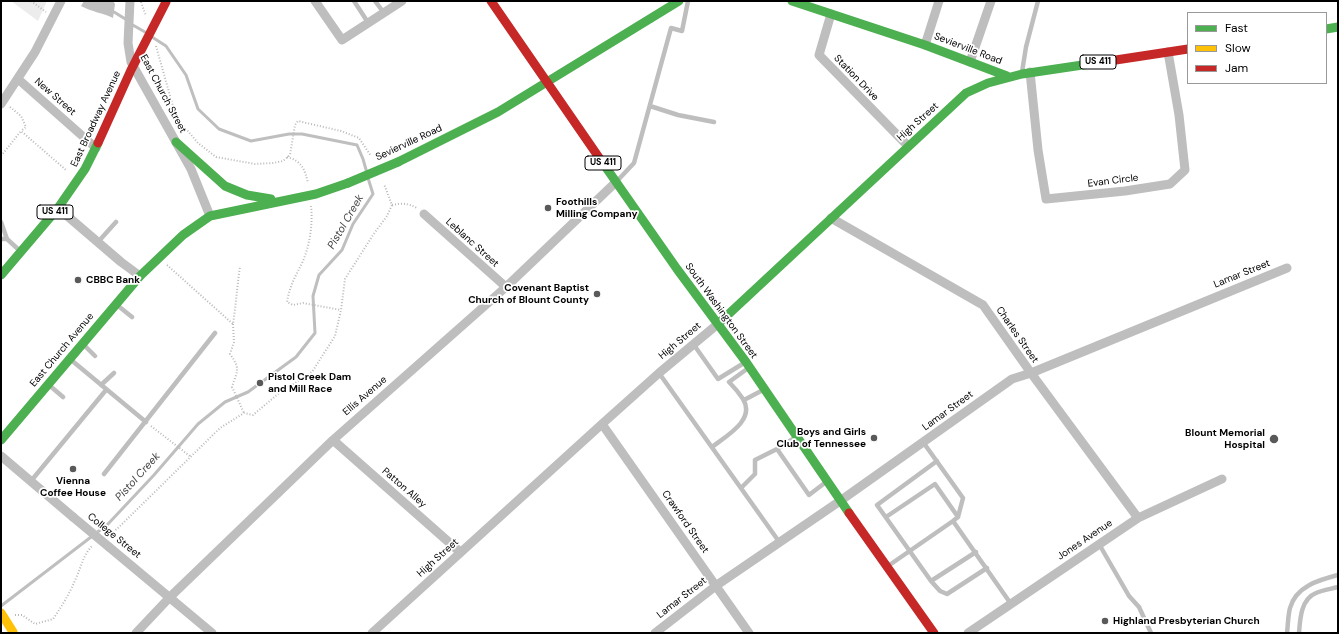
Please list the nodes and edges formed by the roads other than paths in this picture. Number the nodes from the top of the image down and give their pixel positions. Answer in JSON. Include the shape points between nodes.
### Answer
{"nodes":[{"id":1,"x":61,"y":1,"type":"edge"},
{"id":2,"x":130,"y":1,"type":"edge"},
{"id":3,"x":315,"y":1,"type":"edge"},
{"id":4,"x":354,"y":1,"type":"edge"},
{"id":5,"x":375,"y":1,"type":"edge"},
{"id":6,"x":402,"y":1,"type":"edge"},
{"id":7,"x":491,"y":1,"type":"edge"},
{"id":8,"x":679,"y":1,"type":"edge"},
{"id":9,"x":688,"y":1,"type":"edge"},
{"id":10,"x":792,"y":1,"type":"edge"},
{"id":11,"x":939,"y":1,"type":"edge"},
{"id":12,"x":991,"y":1,"type":"edge"},
{"id":13,"x":1038,"y":1,"type":"edge"},
{"id":14,"x":166,"y":2,"type":"edge"},
{"id":15,"x":384,"y":14,"type":"junction"},
{"id":16,"x":831,"y":14,"type":"junction"},
{"id":17,"x":369,"y":24,"type":"junction"},
{"id":18,"x":1338,"y":27,"type":"edge"},
{"id":19,"x":1327,"y":29,"type":"edge"},
{"id":20,"x":926,"y":44,"type":"junction"},
{"id":21,"x":1187,"y":49,"type":"edge"},
{"id":22,"x":1168,"y":52,"type":"junction"},
{"id":23,"x":970,"y":62,"type":"junction"},
{"id":24,"x":1026,"y":73,"type":"junction"},
{"id":25,"x":1007,"y":76,"type":"junction"},
{"id":26,"x":18,"y":79,"type":"junction"},
{"id":27,"x":548,"y":82,"type":"junction"},
{"id":28,"x":2,"y":103,"type":"edge"},
{"id":29,"x":650,"y":106,"type":"junction"},
{"id":30,"x":714,"y":122,"type":"dead end"},
{"id":31,"x":176,"y":142,"type":"junction"},
{"id":32,"x":97,"y":145,"type":"junction"},
{"id":33,"x":908,"y":146,"type":"junction"},
{"id":34,"x":616,"y":182,"type":"junction"},
{"id":35,"x":284,"y":200,"type":"junction"},
{"id":36,"x":58,"y":208,"type":"junction"},
{"id":37,"x":424,"y":214,"type":"road end"},
{"id":38,"x":210,"y":216,"type":"junction"},
{"id":39,"x":831,"y":218,"type":"junction"},
{"id":40,"x":1,"y":222,"type":"edge"},
{"id":41,"x":116,"y":222,"type":"dead end"},
{"id":42,"x":2,"y":230,"type":"edge"},
{"id":43,"x":1,"y":239,"type":"edge"},
{"id":44,"x":7,"y":239,"type":"junction"},
{"id":45,"x":98,"y":242,"type":"junction"},
{"id":46,"x":21,"y":251,"type":"junction"},
{"id":47,"x":1287,"y":268,"type":"dead end"},
{"id":48,"x":1,"y":275,"type":"edge"},
{"id":49,"x":140,"y":276,"type":"junction"},
{"id":50,"x":506,"y":287,"type":"junction"},
{"id":51,"x":116,"y":304,"type":"junction"},
{"id":52,"x":132,"y":318,"type":"dead end"},
{"id":53,"x":719,"y":323,"type":"junction"},
{"id":54,"x":215,"y":333,"type":"dead end"},
{"id":55,"x":83,"y":344,"type":"junction"},
{"id":56,"x":694,"y":344,"type":"junction"},
{"id":57,"x":95,"y":356,"type":"dead end"},
{"id":58,"x":69,"y":359,"type":"junction"},
{"id":59,"x":748,"y":364,"type":"junction"},
{"id":60,"x":114,"y":373,"type":"dead end"},
{"id":61,"x":659,"y":373,"type":"junction"},
{"id":62,"x":1031,"y":373,"type":"junction"},
{"id":63,"x":48,"y":384,"type":"junction"},
{"id":64,"x":101,"y":385,"type":"junction"},
{"id":65,"x":765,"y":389,"type":"junction"},
{"id":66,"x":106,"y":390,"type":"junction"},
{"id":67,"x":63,"y":397,"type":"dead end"},
{"id":68,"x":744,"y":400,"type":"junction"},
{"id":69,"x":146,"y":422,"type":"junction"},
{"id":70,"x":602,"y":424,"type":"junction"},
{"id":71,"x":797,"y":436,"type":"junction"},
{"id":72,"x":1,"y":440,"type":"edge"},
{"id":73,"x":333,"y":440,"type":"junction"},
{"id":74,"x":923,"y":442,"type":"junction"},
{"id":75,"x":712,"y":447,"type":"junction"},
{"id":76,"x":777,"y":449,"type":"junction"},
{"id":77,"x":1,"y":456,"type":"edge"},
{"id":78,"x":937,"y":461,"type":"junction"},
{"id":79,"x":104,"y":474,"type":"dead end"},
{"id":80,"x":1222,"y":479,"type":"dead end"},
{"id":81,"x":30,"y":481,"type":"junction"},
{"id":82,"x":827,"y":481,"type":"junction"},
{"id":83,"x":741,"y":488,"type":"junction"},
{"id":84,"x":840,"y":501,"type":"junction"},
{"id":85,"x":886,"y":517,"type":"junction"},
{"id":86,"x":958,"y":517,"type":"junction"},
{"id":87,"x":1138,"y":518,"type":"junction"},
{"id":88,"x":953,"y":521,"type":"junction"},
{"id":89,"x":780,"y":543,"type":"junction"},
{"id":90,"x":1099,"y":544,"type":"junction"},
{"id":91,"x":911,"y":551,"type":"junction"},
{"id":92,"x":460,"y":552,"type":"junction"},
{"id":93,"x":976,"y":552,"type":"junction"},
{"id":94,"x":887,"y":567,"type":"junction"},
{"id":95,"x":987,"y":568,"type":"junction"},
{"id":96,"x":1338,"y":576,"type":"edge"},
{"id":97,"x":932,"y":581,"type":"junction"},
{"id":98,"x":717,"y":585,"type":"junction"},
{"id":99,"x":1338,"y":587,"type":"edge"},
{"id":100,"x":170,"y":597,"type":"junction"},
{"id":101,"x":1011,"y":604,"type":"junction"},
{"id":102,"x":6,"y":614,"type":"edge"},
{"id":103,"x":13,"y":633,"type":"edge"},
{"id":104,"x":136,"y":633,"type":"edge"},
{"id":105,"x":212,"y":633,"type":"edge"},
{"id":106,"x":372,"y":633,"type":"edge"},
{"id":107,"x":655,"y":633,"type":"edge"},
{"id":108,"x":749,"y":633,"type":"edge"},
{"id":109,"x":934,"y":633,"type":"edge"},
{"id":110,"x":968,"y":633,"type":"edge"},
{"id":111,"x":1151,"y":633,"type":"edge"},
{"id":112,"x":1287,"y":633,"type":"edge"},
{"id":113,"x":1299,"y":633,"type":"edge"}],
"edges":[{"from":1,"to":26,"type":"street"},
{"from":2,"to":31,"type":"street","name":"East Church Street","via":[[128,43],[131,62]]},
{"from":3,"to":17,"type":"street","via":[[342,40]]},
{"from":4,"to":17,"type":"lane"},
{"from":5,"to":15,"type":"lane"},
{"from":6,"to":15,"type":"street"},
{"from":7,"to":27,"type":"main road","name":"South Washington Street","number":"US 411"},
{"from":8,"to":27,"type":"main road","name":"Sevierville Road"},
{"from":9,"to":29,"type":"lane","via":[[682,31],[671,28]]},
{"from":10,"to":16,"type":"main road","name":"Sevierville Road"},
{"from":11,"to":20,"type":"street"},
{"from":12,"to":23,"type":"street"},
{"from":13,"to":24,"type":"lane","via":[[1026,47]]},
{"from":14,"to":32,"type":"main road","name":"East Broadway Avenue","number":"US 411","bridge":true},
{"from":15,"to":17,"type":"street"},
{"from":16,"to":20,"type":"main road","name":"Sevierville Road"},
{"from":16,"to":33,"type":"street","name":"Station Drive","via":[[819,55]]},
{"from":18,"to":19,"type":"main road"},
{"from":20,"to":23,"type":"main road","name":"Sevierville Road"},
{"from":21,"to":22,"type":"main road","name":"Sevierville Road","number":"US 411"},
{"from":22,"to":24,"type":"main road","name":"Sevierville Road","number":"US 411"},
{"from":22,"to":24,"type":"street","name":"Evan Circle","via":[[1185,170],[1170,184],[1125,191],[1046,198]]},
{"from":23,"to":25,"type":"main road","name":"Sevierville Road"},
{"from":24,"to":25,"type":"main road","name":"Sevierville Road","number":"US 411"},
{"from":25,"to":33,"type":"main road","name":"High Street","number":"US 411","via":[[966,93]]},
{"from":26,"to":28,"type":"street"},
{"from":26,"to":32,"type":"street","name":"New Street"},
{"from":27,"to":34,"type":"main road","name":"South Washington Street","number":"US 411"},
{"from":27,"to":35,"type":"main road","name":"Sevierville Road","bridge":true,"via":[[498,112],[398,162],[316,194]]},
{"from":29,"to":30,"type":"lane"},
{"from":29,"to":34,"type":"lane","via":[[634,163]]},
{"from":31,"to":35,"type":"main road","via":[[234,192],[251,197]]},
{"from":31,"to":38,"type":"street","name":"East Church Street","via":[[191,169]]},
{"from":32,"to":36,"type":"main road","name":"East Broadway Avenue","number":"US 411","via":[[86,169]]},
{"from":33,"to":39,"type":"main road","name":"High Street","number":"US 411"},
{"from":34,"to":50,"type":"street","name":"Ellis Avenue"},
{"from":34,"to":53,"type":"main road","name":"South Washington Street","number":"US 411","via":[[677,269]]},
{"from":35,"to":38,"type":"main road","name":"Sevierville Road"},
{"from":36,"to":45,"type":"street"},
{"from":36,"to":46,"type":"main road","name":"East Broadway Avenue","number":"US 411"},
{"from":37,"to":50,"type":"street","name":"Leblanc Street"},
{"from":38,"to":49,"type":"main road","name":"Sevierville Road","via":[[182,235]]},
{"from":39,"to":53,"type":"main road","name":"High Street","number":"US 411"},
{"from":39,"to":62,"type":"street","name":"Charles Street","via":[[983,305]]},
{"from":40,"to":42,"type":"lane"},
{"from":41,"to":45,"type":"lane"},
{"from":42,"to":44,"type":"lane"},
{"from":43,"to":44,"type":"lane"},
{"from":44,"to":46,"type":"lane"},
{"from":45,"to":49,"type":"street"},
{"from":46,"to":48,"type":"main road","name":"East Broadway Avenue","number":"US 411"},
{"from":47,"to":62,"type":"street","name":"Lamar Street"},
{"from":49,"to":51,"type":"main road","name":"East Church Avenue"},
{"from":50,"to":73,"type":"street","name":"Ellis Avenue"},
{"from":51,"to":52,"type":"lane"},
{"from":51,"to":55,"type":"main road","name":"East Church Avenue"},
{"from":53,"to":56,"type":"street","name":"High Street"},
{"from":53,"to":59,"type":"main road","name":"South Washington Street"},
{"from":54,"to":69,"type":"lane"},
{"from":55,"to":57,"type":"lane"},
{"from":55,"to":58,"type":"main road","name":"East Church Avenue"},
{"from":56,"to":59,"type":"lane","via":[[718,379]]},
{"from":56,"to":61,"type":"street","name":"High Street"},
{"from":58,"to":63,"type":"main road","name":"East Church Avenue"},
{"from":58,"to":64,"type":"lane"},
{"from":59,"to":65,"type":"main road","name":"South Washington Street"},
{"from":59,"to":68,"type":"lane","via":[[729,382]]},
{"from":60,"to":64,"type":"lane"},
{"from":61,"to":70,"type":"street","name":"High Street"},
{"from":61,"to":75,"type":"lane"},
{"from":62,"to":74,"type":"street","name":"Lamar Street","via":[[1012,379]]},
{"from":62,"to":87,"type":"street","name":"Charles Street"},
{"from":63,"to":67,"type":"lane"},
{"from":63,"to":72,"type":"main road","name":"East Church Avenue"},
{"from":64,"to":66,"type":"lane"},
{"from":65,"to":68,"type":"lane"},
{"from":65,"to":71,"type":"main road","name":"South Washington Street"},
{"from":66,"to":69,"type":"lane"},
{"from":66,"to":81,"type":"lane"},
{"from":68,"to":75,"type":"lane","via":[[747,411],[741,424]]},
{"from":69,"to":79,"type":"lane"},
{"from":70,"to":92,"type":"street","name":"High Street"},
{"from":70,"to":98,"type":"street","name":"Crawford Street"},
{"from":71,"to":76,"type":"lane"},
{"from":71,"to":82,"type":"main road","name":"South Washington Street"},
{"from":73,"to":92,"type":"street","name":"Patton Alley"},
{"from":73,"to":100,"type":"street","name":"Ellis Avenue"},
{"from":74,"to":78,"type":"lane"},
{"from":74,"to":84,"type":"street","name":"Lamar Street"},
{"from":75,"to":83,"type":"lane"},
{"from":76,"to":82,"type":"lane","via":[[809,494]]},
{"from":76,"to":83,"type":"lane","via":[[755,460],[755,474]]},
{"from":77,"to":81,"type":"street","name":"College Street"},
{"from":78,"to":85,"type":"lane","via":[[877,505]]},
{"from":78,"to":86,"type":"lane","via":[[963,498]]},
{"from":80,"to":87,"type":"street","name":"Jones Avenue"},
{"from":81,"to":100,"type":"street","name":"College Street","bridge":true},
{"from":82,"to":84,"type":"main road","name":"South Washington Street"},
{"from":83,"to":89,"type":"lane"},
{"from":84,"to":89,"type":"street","name":"Lamar Street"},
{"from":84,"to":94,"type":"main road","name":"South Washington Street"},
{"from":85,"to":86,"type":"lane","via":[[935,484]]},
{"from":85,"to":91,"type":"lane"},
{"from":86,"to":88,"type":"lane"},
{"from":87,"to":90,"type":"street","name":"Jones Avenue"},
{"from":88,"to":91,"type":"lane"},
{"from":88,"to":93,"type":"lane"},
{"from":89,"to":98,"type":"street","name":"Lamar Street"},
{"from":90,"to":101,"type":"street","name":"Jones Avenue"},
{"from":90,"to":111,"type":"lane","via":[[1129,596],[1139,607]]},
{"from":91,"to":94,"type":"lane"},
{"from":91,"to":97,"type":"lane"},
{"from":92,"to":106,"type":"street","name":"High Street"},
{"from":93,"to":95,"type":"lane"},
{"from":93,"to":97,"type":"lane"},
{"from":94,"to":109,"type":"main road","name":"South Washington Street"},
{"from":95,"to":97,"type":"lane","via":[[947,594]]},
{"from":95,"to":101,"type":"lane"},
{"from":96,"to":112,"type":"lane","via":[[1304,588],[1296,596],[1290,607]]},
{"from":98,"to":107,"type":"street","name":"Lamar Street"},
{"from":98,"to":108,"type":"street","name":"Crawford Street"},
{"from":99,"to":113,"type":"lane","via":[[1315,594],[1307,600],[1301,613]]},
{"from":100,"to":104,"type":"street","name":"Ellis Avenue"},
{"from":100,"to":105,"type":"street","name":"College Street"},
{"from":101,"to":110,"type":"street","name":"Jones Avenue"},
{"from":102,"to":103,"type":"main road","bridge":true}]}
